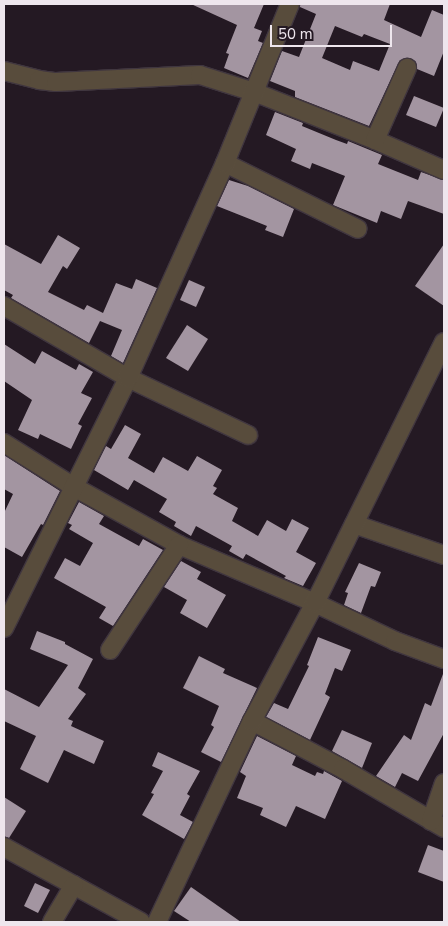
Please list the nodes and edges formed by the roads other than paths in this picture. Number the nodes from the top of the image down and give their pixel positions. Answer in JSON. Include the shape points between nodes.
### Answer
{"nodes":[{"id":1,"x":290,"y":4,"type":"edge"},
{"id":2,"x":407,"y":68,"type":"dead end"},
{"id":3,"x":4,"y":71,"type":"edge"},
{"id":4,"x":254,"y":92,"type":"junction"},
{"id":5,"x":375,"y":140,"type":"junction"},
{"id":6,"x":225,"y":163,"type":"junction"},
{"id":7,"x":444,"y":170,"type":"edge"},
{"id":8,"x":358,"y":228,"type":"dead end"},
{"id":9,"x":4,"y":306,"type":"edge"},
{"id":10,"x":444,"y":342,"type":"edge"},
{"id":11,"x":128,"y":378,"type":"junction"},
{"id":12,"x":248,"y":436,"type":"dead end"},
{"id":13,"x":4,"y":443,"type":"edge"},
{"id":14,"x":74,"y":487,"type":"junction"},
{"id":15,"x":354,"y":524,"type":"junction"},
{"id":16,"x":179,"y":545,"type":"junction"},
{"id":17,"x":444,"y":555,"type":"edge"},
{"id":18,"x":315,"y":603,"type":"junction"},
{"id":19,"x":4,"y":628,"type":"edge"},
{"id":20,"x":110,"y":650,"type":"dead end"},
{"id":21,"x":444,"y":659,"type":"edge"},
{"id":22,"x":252,"y":721,"type":"junction"},
{"id":23,"x":444,"y":783,"type":"edge"},
{"id":24,"x":438,"y":824,"type":"edge"},
{"id":25,"x":4,"y":847,"type":"edge"},
{"id":26,"x":74,"y":885,"type":"junction"},
{"id":27,"x":52,"y":922,"type":"edge"},
{"id":28,"x":141,"y":922,"type":"edge"},
{"id":29,"x":157,"y":922,"type":"edge"}],
"edges":[{"from":1,"to":4,"type":"street"},
{"from":2,"to":5,"type":"street"},
{"from":3,"to":4,"type":"street","via":[[56,82],[200,75]]},
{"from":4,"to":5,"type":"street"},
{"from":4,"to":6,"type":"street"},
{"from":5,"to":7,"type":"street"},
{"from":6,"to":8,"type":"street"},
{"from":6,"to":11,"type":"street"},
{"from":9,"to":11,"type":"street"},
{"from":10,"to":15,"type":"street"},
{"from":11,"to":12,"type":"street"},
{"from":11,"to":14,"type":"street"},
{"from":13,"to":14,"type":"street"},
{"from":14,"to":16,"type":"street"},
{"from":14,"to":19,"type":"street"},
{"from":15,"to":17,"type":"street"},
{"from":15,"to":18,"type":"street"},
{"from":16,"to":18,"type":"street"},
{"from":16,"to":20,"type":"street"},
{"from":18,"to":21,"type":"street","via":[[395,641]]},
{"from":18,"to":22,"type":"street"},
{"from":22,"to":24,"type":"street"},
{"from":22,"to":29,"type":"street"},
{"from":23,"to":24,"type":"street"},
{"from":25,"to":26,"type":"street"},
{"from":26,"to":27,"type":"street"},
{"from":26,"to":28,"type":"street"}]}
